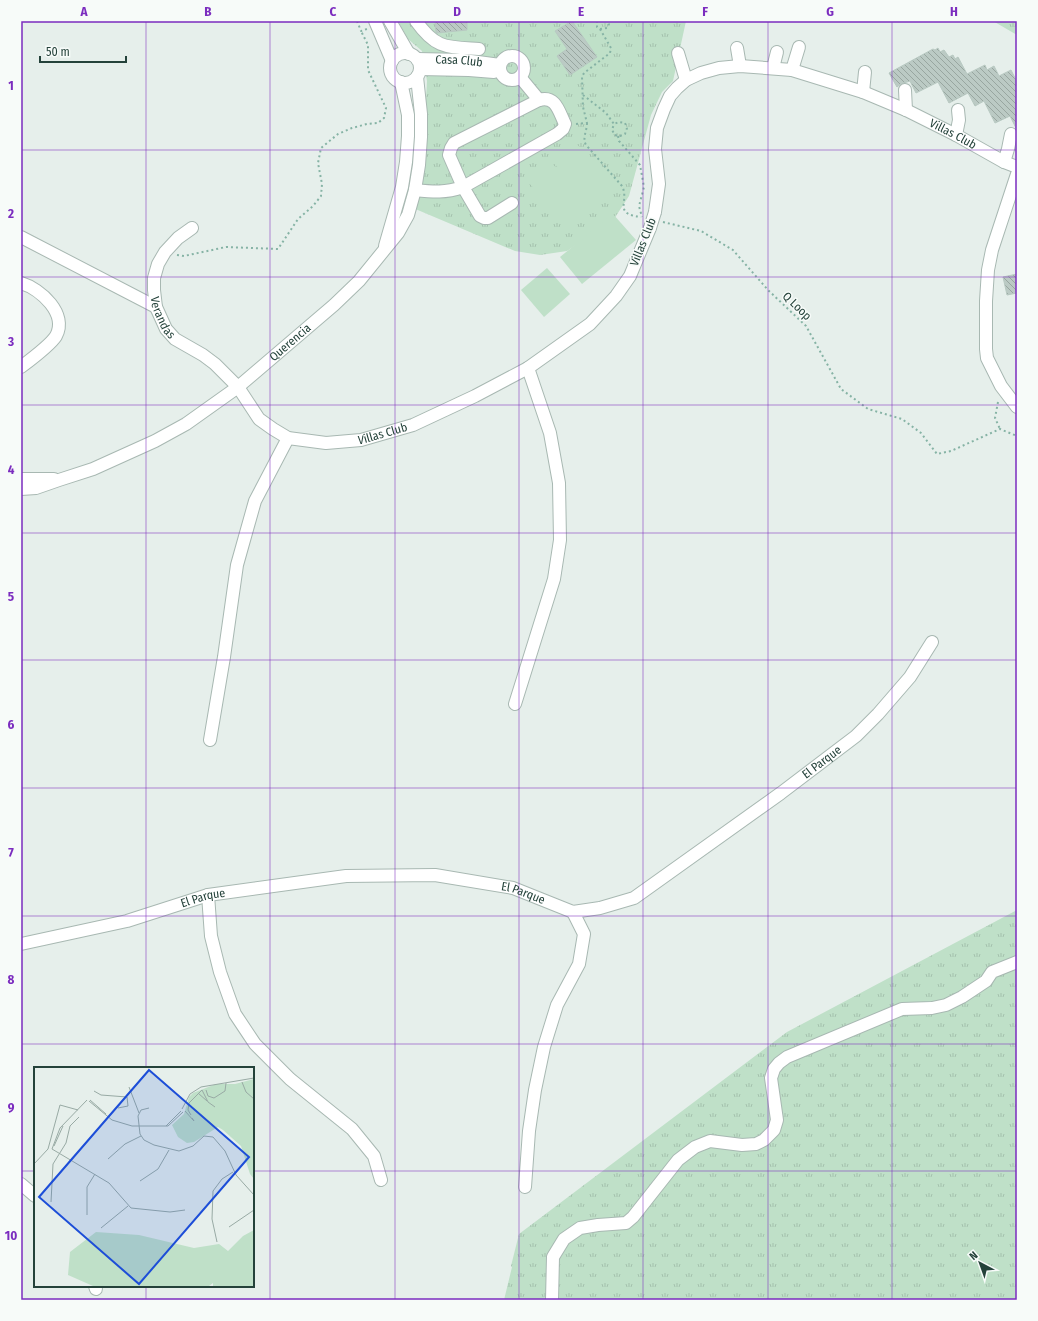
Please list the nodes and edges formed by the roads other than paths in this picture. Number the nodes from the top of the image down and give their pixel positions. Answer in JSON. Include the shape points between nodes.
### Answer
{"nodes":[{"id":1,"x":375,"y":21,"type":"edge"},
{"id":2,"x":390,"y":21,"type":"edge"},
{"id":3,"x":416,"y":21,"type":"edge"},
{"id":4,"x":799,"y":47,"type":"dead end"},
{"id":5,"x":737,"y":48,"type":"dead end"},
{"id":6,"x":479,"y":50,"type":"dead end"},
{"id":7,"x":777,"y":52,"type":"dead end"},
{"id":8,"x":678,"y":53,"type":"dead end"},
{"id":9,"x":392,"y":61,"type":"junction"},
{"id":10,"x":416,"y":65,"type":"junction"},
{"id":11,"x":740,"y":66,"type":"junction"},
{"id":12,"x":773,"y":68,"type":"junction"},
{"id":13,"x":501,"y":69,"type":"junction"},
{"id":14,"x":792,"y":70,"type":"junction"},
{"id":15,"x":865,"y":72,"type":"dead end"},
{"id":16,"x":520,"y":77,"type":"junction"},
{"id":17,"x":686,"y":80,"type":"junction"},
{"id":18,"x":401,"y":82,"type":"junction"},
{"id":19,"x":905,"y":90,"type":"dead end"},
{"id":20,"x":863,"y":92,"type":"junction"},
{"id":21,"x":539,"y":100,"type":"junction"},
{"id":22,"x":906,"y":110,"type":"junction"},
{"id":23,"x":958,"y":110,"type":"dead end"},
{"id":24,"x":1011,"y":134,"type":"dead end"},
{"id":25,"x":956,"y":135,"type":"junction"},
{"id":26,"x":1004,"y":162,"type":"junction"},
{"id":27,"x":1017,"y":167,"type":"edge"},
{"id":28,"x":1017,"y":174,"type":"edge"},
{"id":29,"x":463,"y":187,"type":"junction"},
{"id":30,"x":415,"y":190,"type":"junction"},
{"id":31,"x":512,"y":203,"type":"dead end"},
{"id":32,"x":192,"y":228,"type":"dead end"},
{"id":33,"x":21,"y":236,"type":"edge"},
{"id":34,"x":384,"y":250,"type":"junction"},
{"id":35,"x":21,"y":283,"type":"edge"},
{"id":36,"x":156,"y":307,"type":"junction"},
{"id":37,"x":21,"y":368,"type":"edge"},
{"id":38,"x":528,"y":368,"type":"junction"},
{"id":39,"x":238,"y":387,"type":"junction"},
{"id":40,"x":1017,"y":407,"type":"edge"},
{"id":41,"x":288,"y":438,"type":"junction"},
{"id":42,"x":21,"y":479,"type":"edge"},
{"id":43,"x":59,"y":480,"type":"junction"},
{"id":44,"x":21,"y":489,"type":"edge"},
{"id":45,"x":932,"y":642,"type":"dead end"},
{"id":46,"x":515,"y":704,"type":"dead end"},
{"id":47,"x":210,"y":740,"type":"dead end"},
{"id":48,"x":208,"y":895,"type":"junction"},
{"id":49,"x":573,"y":912,"type":"junction"},
{"id":50,"x":21,"y":944,"type":"edge"},
{"id":51,"x":1017,"y":962,"type":"edge"},
{"id":52,"x":381,"y":1180,"type":"dead end"},
{"id":53,"x":21,"y":1184,"type":"edge"},
{"id":54,"x":525,"y":1187,"type":"dead end"},
{"id":55,"x":34,"y":1195,"type":"edge"},
{"id":56,"x":552,"y":1300,"type":"edge"}],
"edges":[{"from":1,"to":9,"type":"street"},
{"from":2,"to":10,"type":"street","name":"Querencia"},
{"from":3,"to":6,"type":"street","via":[[433,41],[441,45]]},
{"from":4,"to":14,"type":"street"},
{"from":5,"to":11,"type":"street"},
{"from":7,"to":12,"type":"street"},
{"from":8,"to":17,"type":"street"},
{"from":9,"to":10,"type":"street","via":[[399,54]]},
{"from":9,"to":18,"type":"street","via":[[390,72]]},
{"from":10,"to":13,"type":"street","name":"Casa Club","via":[[469,70]]},
{"from":10,"to":18,"type":"street","via":[[413,81]]},
{"from":10,"to":30,"type":"street","name":"Querencia","via":[[421,137]]},
{"from":11,"to":12,"type":"street","name":"Villas Club"},
{"from":11,"to":17,"type":"street","name":"Villas Club","via":[[719,68]]},
{"from":12,"to":14,"type":"street","name":"Villas Club"},
{"from":13,"to":16,"type":"street","via":[[506,79]]},
{"from":13,"to":16,"type":"street","via":[[502,62],[508,57],[515,56],[524,63],[523,74]]},
{"from":14,"to":20,"type":"street","name":"Villas Club"},
{"from":15,"to":20,"type":"street"},
{"from":16,"to":21,"type":"street"},
{"from":17,"to":38,"type":"street","name":"Villas Club","via":[[670,96],[657,128],[655,149],[659,184],[653,220],[630,276],[616,296],[590,324]]},
{"from":18,"to":34,"type":"street","name":"Querencia","via":[[408,115],[406,162],[402,187]]},
{"from":19,"to":22,"type":"street"},
{"from":20,"to":22,"type":"street","name":"Villas Club"},
{"from":21,"to":29,"type":"street","via":[[454,143],[449,155]]},
{"from":21,"to":29,"type":"street","via":[[546,98],[556,104],[565,124],[563,129]]},
{"from":22,"to":25,"type":"street","name":"Villas Club"},
{"from":23,"to":25,"type":"street"},
{"from":24,"to":26,"type":"street"},
{"from":25,"to":26,"type":"street","name":"Villas Club"},
{"from":26,"to":27,"type":"street","name":"Villas Club"},
{"from":28,"to":40,"type":"street","via":[[992,250],[986,301],[987,358],[1001,386]]},
{"from":29,"to":30,"type":"street","via":[[440,192]]},
{"from":29,"to":31,"type":"street","via":[[477,212],[484,218]]},
{"from":30,"to":34,"type":"street","name":"Querencia","via":[[408,215]]},
{"from":32,"to":36,"type":"street","name":"Verandas","via":[[164,252],[158,264],[154,278]]},
{"from":33,"to":36,"type":"street"},
{"from":34,"to":39,"type":"street","name":"Querencia","via":[[360,281]]},
{"from":35,"to":37,"type":"street","via":[[44,296],[54,309],[59,323],[56,336]]},
{"from":36,"to":39,"type":"street","name":"Verandas","via":[[166,329],[175,339],[203,355]]},
{"from":38,"to":41,"type":"street","name":"Villas Club","via":[[413,425],[361,440],[326,443]]},
{"from":38,"to":46,"type":"street","via":[[550,433],[559,483],[560,540],[554,579]]},
{"from":39,"to":41,"type":"street","name":"Villas Club","via":[[259,419]]},
{"from":39,"to":43,"type":"street","name":"Querencia","via":[[186,424],[156,441],[92,469]]},
{"from":41,"to":47,"type":"street","via":[[255,501],[237,565]]},
{"from":42,"to":43,"type":"street"},
{"from":43,"to":44,"type":"street","name":"Querencia","via":[[36,488]]},
{"from":45,"to":49,"type":"street","name":"El Parque","via":[[910,677],[878,714],[856,736],[787,788],[634,898],[600,908]]},
{"from":48,"to":49,"type":"street","name":"El Parque","via":[[346,876],[436,875],[513,888]]},
{"from":48,"to":50,"type":"street","name":"El Parque","via":[[127,921]]},
{"from":48,"to":52,"type":"street","via":[[211,936],[235,1014],[255,1044],[290,1079],[352,1129],[374,1156]]},
{"from":49,"to":54,"type":"street","via":[[584,934],[579,964],[557,1005],[544,1047],[529,1131]]},
{"from":51,"to":56,"type":"street","via":[[992,972],[986,981],[946,1005],[902,1009],[787,1057],[779,1063],[771,1078],[777,1120],[774,1130],[756,1144],[710,1141],[695,1147],[678,1160],[626,1223],[580,1228],[564,1240],[553,1257]]},
{"from":53,"to":55,"type":"street"}]}
